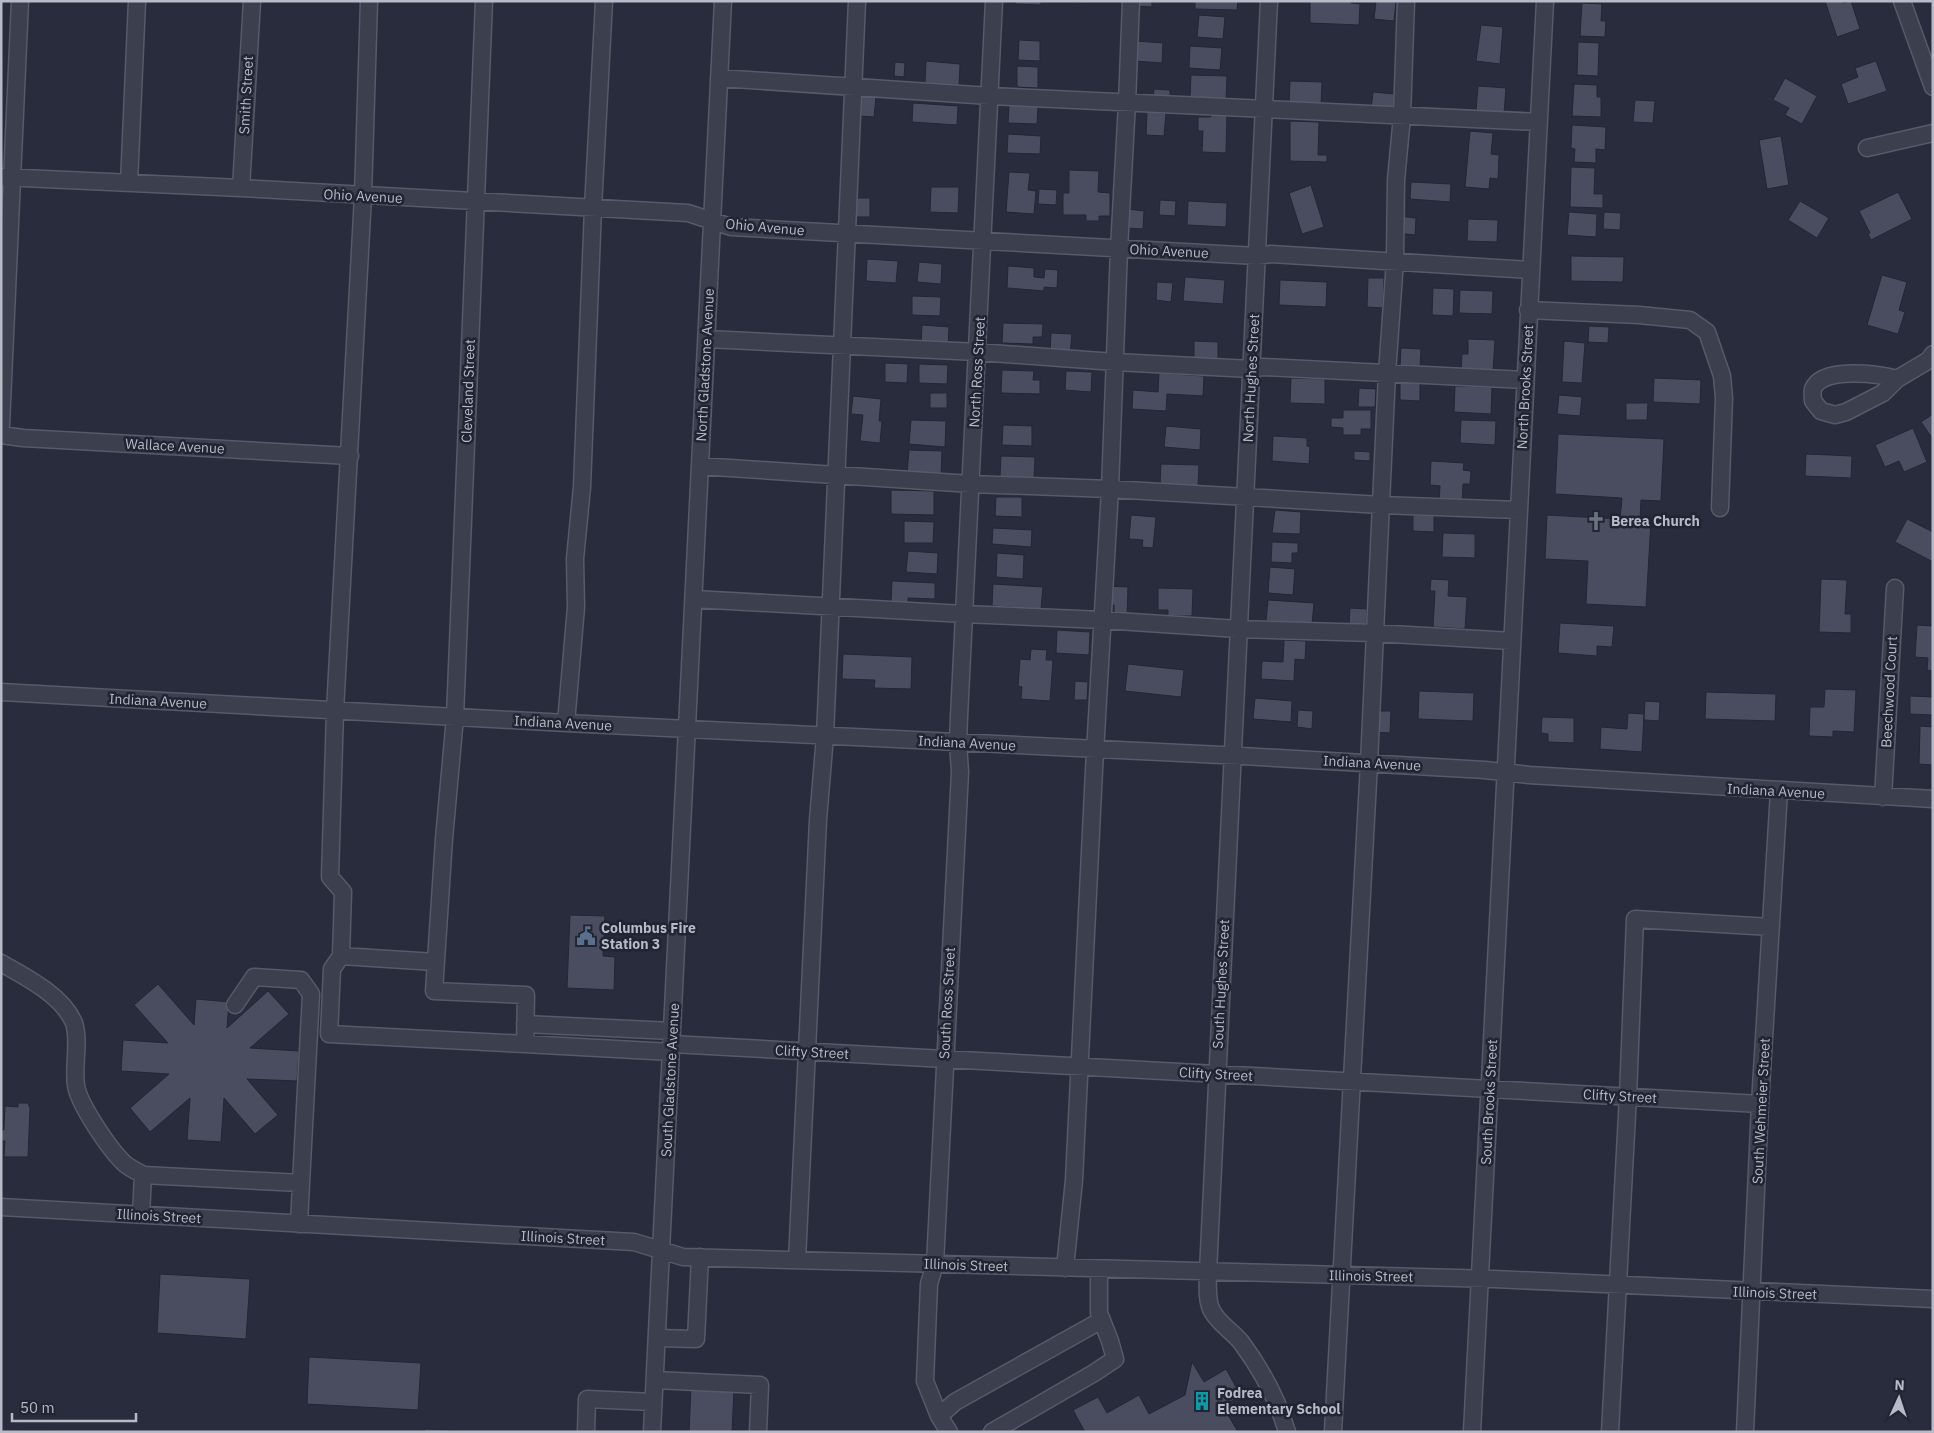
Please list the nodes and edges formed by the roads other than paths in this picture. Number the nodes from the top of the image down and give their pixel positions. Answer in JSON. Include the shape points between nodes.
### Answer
{"nodes":[{"id":1,"x":20,"y":1,"type":"edge"},
{"id":2,"x":137,"y":1,"type":"edge"},
{"id":3,"x":252,"y":1,"type":"edge"},
{"id":4,"x":369,"y":1,"type":"edge"},
{"id":5,"x":484,"y":1,"type":"edge"},
{"id":6,"x":604,"y":1,"type":"edge"},
{"id":7,"x":723,"y":1,"type":"edge"},
{"id":8,"x":857,"y":1,"type":"edge"},
{"id":9,"x":994,"y":1,"type":"edge"},
{"id":10,"x":1131,"y":1,"type":"edge"},
{"id":11,"x":1269,"y":1,"type":"edge"},
{"id":12,"x":1406,"y":1,"type":"edge"},
{"id":13,"x":1546,"y":1,"type":"edge"},
{"id":14,"x":1902,"y":1,"type":"edge"},
{"id":15,"x":720,"y":78,"type":"junction"},
{"id":16,"x":853,"y":87,"type":"junction"},
{"id":17,"x":1933,"y":87,"type":"edge"},
{"id":18,"x":990,"y":96,"type":"junction"},
{"id":19,"x":1127,"y":103,"type":"junction"},
{"id":20,"x":1264,"y":110,"type":"junction"},
{"id":21,"x":1402,"y":116,"type":"junction"},
{"id":22,"x":1539,"y":122,"type":"junction"},
{"id":23,"x":1933,"y":133,"type":"edge"},
{"id":24,"x":1867,"y":148,"type":"dead end"},
{"id":25,"x":6,"y":178,"type":"edge"},
{"id":26,"x":130,"y":183,"type":"junction"},
{"id":27,"x":241,"y":188,"type":"junction"},
{"id":28,"x":363,"y":196,"type":"junction"},
{"id":29,"x":476,"y":201,"type":"junction"},
{"id":30,"x":593,"y":208,"type":"junction"},
{"id":31,"x":713,"y":221,"type":"junction"},
{"id":32,"x":847,"y":234,"type":"junction"},
{"id":33,"x":983,"y":242,"type":"junction"},
{"id":34,"x":1119,"y":249,"type":"junction"},
{"id":35,"x":1257,"y":256,"type":"junction"},
{"id":36,"x":1395,"y":261,"type":"junction"},
{"id":37,"x":1530,"y":270,"type":"junction"},
{"id":38,"x":4,"y":310,"type":"edge"},
{"id":39,"x":1528,"y":310,"type":"junction"},
{"id":40,"x":707,"y":339,"type":"junction"},
{"id":41,"x":842,"y":346,"type":"junction"},
{"id":42,"x":978,"y":352,"type":"junction"},
{"id":43,"x":1933,"y":354,"type":"edge"},
{"id":44,"x":1115,"y":362,"type":"junction"},
{"id":45,"x":1251,"y":369,"type":"junction"},
{"id":46,"x":1387,"y":373,"type":"junction"},
{"id":47,"x":1897,"y":379,"type":"dead end"},
{"id":48,"x":1525,"y":380,"type":"junction"},
{"id":49,"x":1,"y":425,"type":"edge"},
{"id":50,"x":1,"y":435,"type":"edge"},
{"id":51,"x":350,"y":456,"type":"junction"},
{"id":52,"x":700,"y":466,"type":"junction"},
{"id":53,"x":837,"y":475,"type":"junction"},
{"id":54,"x":971,"y":484,"type":"junction"},
{"id":55,"x":1110,"y":489,"type":"junction"},
{"id":56,"x":1245,"y":498,"type":"junction"},
{"id":57,"x":1381,"y":505,"type":"junction"},
{"id":58,"x":1720,"y":508,"type":"dead end"},
{"id":59,"x":1519,"y":510,"type":"junction"},
{"id":60,"x":1895,"y":588,"type":"dead end"},
{"id":61,"x":694,"y":599,"type":"junction"},
{"id":62,"x":830,"y":607,"type":"junction"},
{"id":63,"x":964,"y":614,"type":"junction"},
{"id":64,"x":1102,"y":620,"type":"junction"},
{"id":65,"x":1238,"y":629,"type":"junction"},
{"id":66,"x":1374,"y":633,"type":"junction"},
{"id":67,"x":1512,"y":641,"type":"junction"},
{"id":68,"x":1,"y":692,"type":"edge"},
{"id":69,"x":334,"y":711,"type":"junction"},
{"id":70,"x":455,"y":717,"type":"junction"},
{"id":71,"x":566,"y":723,"type":"junction"},
{"id":72,"x":687,"y":729,"type":"junction"},
{"id":73,"x":825,"y":736,"type":"junction"},
{"id":74,"x":958,"y":743,"type":"junction"},
{"id":75,"x":1095,"y":749,"type":"junction"},
{"id":76,"x":1232,"y":755,"type":"junction"},
{"id":77,"x":1369,"y":763,"type":"junction"},
{"id":78,"x":1506,"y":773,"type":"junction"},
{"id":79,"x":1779,"y":791,"type":"junction"},
{"id":80,"x":1882,"y":797,"type":"junction"},
{"id":81,"x":1933,"y":799,"type":"edge"},
{"id":82,"x":1771,"y":928,"type":"junction"},
{"id":83,"x":341,"y":956,"type":"junction"},
{"id":84,"x":1,"y":962,"type":"edge"},
{"id":85,"x":435,"y":962,"type":"junction"},
{"id":86,"x":235,"y":1006,"type":"dead end"},
{"id":87,"x":525,"y":1024,"type":"junction"},
{"id":88,"x":672,"y":1042,"type":"junction"},
{"id":89,"x":525,"y":1044,"type":"junction"},
{"id":90,"x":808,"y":1051,"type":"junction"},
{"id":91,"x":944,"y":1058,"type":"junction"},
{"id":92,"x":1080,"y":1066,"type":"junction"},
{"id":93,"x":1217,"y":1074,"type":"junction"},
{"id":94,"x":1352,"y":1081,"type":"junction"},
{"id":95,"x":1490,"y":1089,"type":"junction"},
{"id":96,"x":1628,"y":1096,"type":"junction"},
{"id":97,"x":1760,"y":1104,"type":"junction"},
{"id":98,"x":143,"y":1175,"type":"junction"},
{"id":99,"x":301,"y":1183,"type":"junction"},
{"id":100,"x":1,"y":1207,"type":"edge"},
{"id":101,"x":141,"y":1215,"type":"junction"},
{"id":102,"x":299,"y":1224,"type":"junction"},
{"id":103,"x":661,"y":1250,"type":"junction"},
{"id":104,"x":700,"y":1257,"type":"junction"},
{"id":105,"x":797,"y":1260,"type":"junction"},
{"id":106,"x":935,"y":1264,"type":"junction"},
{"id":107,"x":1065,"y":1268,"type":"junction"},
{"id":108,"x":1099,"y":1269,"type":"junction"},
{"id":109,"x":1208,"y":1272,"type":"junction"},
{"id":110,"x":1342,"y":1275,"type":"junction"},
{"id":111,"x":1480,"y":1278,"type":"junction"},
{"id":112,"x":1618,"y":1285,"type":"junction"},
{"id":113,"x":1752,"y":1292,"type":"junction"},
{"id":114,"x":1933,"y":1299,"type":"edge"},
{"id":115,"x":1102,"y":1320,"type":"junction"},
{"id":116,"x":657,"y":1338,"type":"junction"},
{"id":117,"x":655,"y":1380,"type":"junction"},
{"id":118,"x":654,"y":1402,"type":"junction"},
{"id":119,"x":940,"y":1416,"type":"junction"},
{"id":120,"x":586,"y":1432,"type":"edge"},
{"id":121,"x":652,"y":1432,"type":"edge"},
{"id":122,"x":758,"y":1432,"type":"edge"},
{"id":123,"x":949,"y":1432,"type":"edge"},
{"id":124,"x":992,"y":1432,"type":"edge"},
{"id":125,"x":1287,"y":1432,"type":"edge"},
{"id":126,"x":1333,"y":1432,"type":"edge"},
{"id":127,"x":1472,"y":1432,"type":"edge"},
{"id":128,"x":1610,"y":1432,"type":"edge"},
{"id":129,"x":1745,"y":1432,"type":"edge"}],
"edges":[{"from":1,"to":25,"type":"street"},
{"from":2,"to":26,"type":"street"},
{"from":3,"to":27,"type":"street","name":"Smith Street"},
{"from":4,"to":28,"type":"street"},
{"from":5,"to":29,"type":"street","name":"Cleveland Street"},
{"from":6,"to":30,"type":"street"},
{"from":7,"to":15,"type":"street","name":"North Gladstone Avenue"},
{"from":8,"to":16,"type":"street"},
{"from":9,"to":18,"type":"street","name":"North Ross Street"},
{"from":10,"to":19,"type":"street"},
{"from":11,"to":20,"type":"street","name":"North Hughes Street"},
{"from":12,"to":21,"type":"street"},
{"from":13,"to":22,"type":"street","name":"North Brooks Street"},
{"from":14,"to":17,"type":"street"},
{"from":15,"to":16,"type":"street"},
{"from":15,"to":31,"type":"street","name":"North Gladstone Avenue"},
{"from":16,"to":18,"type":"street"},
{"from":16,"to":32,"type":"street"},
{"from":18,"to":19,"type":"street"},
{"from":18,"to":33,"type":"street","name":"North Ross Street"},
{"from":19,"to":20,"type":"street"},
{"from":19,"to":34,"type":"street"},
{"from":20,"to":21,"type":"street"},
{"from":20,"to":35,"type":"street","name":"North Hughes Street"},
{"from":21,"to":22,"type":"street"},
{"from":21,"to":36,"type":"street","via":[[1396,180]]},
{"from":22,"to":37,"type":"street","name":"North Brooks Street"},
{"from":23,"to":24,"type":"street"},
{"from":25,"to":26,"type":"street","name":"Ohio Avenue"},
{"from":25,"to":38,"type":"street"},
{"from":26,"to":27,"type":"street","name":"Ohio Avenue"},
{"from":27,"to":28,"type":"street","name":"Ohio Avenue"},
{"from":28,"to":29,"type":"street","name":"Ohio Avenue"},
{"from":28,"to":51,"type":"street"},
{"from":29,"to":30,"type":"street","name":"Ohio Avenue"},
{"from":29,"to":70,"type":"street","name":"Cleveland Street"},
{"from":30,"to":31,"type":"street","name":"Ohio Avenue","via":[[688,213]]},
{"from":30,"to":71,"type":"street","via":[[582,487],[575,558],[576,607]]},
{"from":31,"to":32,"type":"street","name":"Ohio Avenue","via":[[731,227]]},
{"from":31,"to":40,"type":"street","name":"North Gladstone Avenue"},
{"from":32,"to":33,"type":"street","name":"Ohio Avenue"},
{"from":32,"to":41,"type":"street"},
{"from":33,"to":34,"type":"street","name":"Ohio Avenue"},
{"from":33,"to":42,"type":"street","name":"North Ross Street"},
{"from":34,"to":35,"type":"street","name":"Ohio Avenue"},
{"from":34,"to":44,"type":"street"},
{"from":35,"to":36,"type":"street","name":"Ohio Avenue","via":[[1271,254]]},
{"from":35,"to":45,"type":"street","name":"North Hughes Street"},
{"from":36,"to":37,"type":"street","name":"Ohio Avenue"},
{"from":36,"to":46,"type":"street"},
{"from":37,"to":39,"type":"street","name":"North Brooks Street"},
{"from":38,"to":49,"type":"street"},
{"from":39,"to":48,"type":"street","name":"North Brooks Street"},
{"from":39,"to":58,"type":"street","via":[[1690,320],[1707,332],[1722,376],[1724,398]]},
{"from":40,"to":41,"type":"street"},
{"from":40,"to":52,"type":"street","name":"North Gladstone Avenue"},
{"from":41,"to":42,"type":"street"},
{"from":41,"to":53,"type":"street"},
{"from":42,"to":44,"type":"street"},
{"from":42,"to":54,"type":"street","name":"North Ross Street"},
{"from":43,"to":47,"type":"street","via":[[1929,360]]},
{"from":44,"to":45,"type":"street"},
{"from":44,"to":55,"type":"street"},
{"from":45,"to":46,"type":"street"},
{"from":45,"to":56,"type":"street","name":"North Hughes Street"},
{"from":46,"to":48,"type":"street"},
{"from":46,"to":57,"type":"street"},
{"from":48,"to":59,"type":"street","name":"North Brooks Street"},
{"from":50,"to":51,"type":"street","name":"Wallace Avenue"},
{"from":51,"to":69,"type":"street"},
{"from":52,"to":53,"type":"street"},
{"from":52,"to":61,"type":"street","name":"North Gladstone Avenue"},
{"from":53,"to":54,"type":"street"},
{"from":53,"to":62,"type":"street"},
{"from":54,"to":55,"type":"street"},
{"from":54,"to":63,"type":"street","name":"North Ross Street"},
{"from":55,"to":56,"type":"street"},
{"from":55,"to":64,"type":"street"},
{"from":56,"to":57,"type":"street"},
{"from":56,"to":65,"type":"street","name":"North Hughes Street"},
{"from":57,"to":59,"type":"street"},
{"from":57,"to":66,"type":"street"},
{"from":59,"to":67,"type":"street","name":"North Brooks Street"},
{"from":60,"to":80,"type":"street","name":"Beechwood Court"},
{"from":61,"to":62,"type":"street"},
{"from":61,"to":72,"type":"street","name":"North Gladstone Avenue"},
{"from":62,"to":63,"type":"street"},
{"from":62,"to":73,"type":"street"},
{"from":63,"to":64,"type":"street"},
{"from":63,"to":74,"type":"street","name":"North Ross Street"},
{"from":64,"to":65,"type":"street"},
{"from":64,"to":75,"type":"street"},
{"from":65,"to":66,"type":"street"},
{"from":65,"to":76,"type":"street","name":"North Hughes Street"},
{"from":66,"to":67,"type":"street"},
{"from":66,"to":77,"type":"street"},
{"from":67,"to":78,"type":"street","name":"North Brooks Street"},
{"from":68,"to":69,"type":"street","name":"Indiana Avenue"},
{"from":69,"to":70,"type":"street","name":"Indiana Avenue"},
{"from":69,"to":83,"type":"street","via":[[330,877],[343,892]]},
{"from":70,"to":71,"type":"street","name":"Indiana Avenue"},
{"from":70,"to":85,"type":"street","name":"Cleveland Street"},
{"from":71,"to":72,"type":"street","name":"Indiana Avenue"},
{"from":72,"to":73,"type":"street","name":"Indiana Avenue"},
{"from":72,"to":88,"type":"street","name":"South Gladstone Avenue"},
{"from":73,"to":74,"type":"street","name":"Indiana Avenue"},
{"from":73,"to":90,"type":"street"},
{"from":74,"to":75,"type":"street","name":"Indiana Avenue"},
{"from":74,"to":91,"type":"street","name":"South Ross Street","via":[[960,772]]},
{"from":75,"to":76,"type":"street","name":"Indiana Avenue"},
{"from":75,"to":92,"type":"street"},
{"from":76,"to":77,"type":"street","name":"Indiana Avenue"},
{"from":76,"to":93,"type":"street","name":"South Hughes Street"},
{"from":77,"to":78,"type":"street","name":"Indiana Avenue"},
{"from":77,"to":94,"type":"street"},
{"from":78,"to":79,"type":"street","name":"Indiana Avenue"},
{"from":78,"to":95,"type":"street","name":"South Brooks Street"},
{"from":79,"to":80,"type":"street","name":"Indiana Avenue"},
{"from":79,"to":82,"type":"street","name":"South Wehmeier Street"},
{"from":80,"to":81,"type":"street","name":"Indiana Avenue"},
{"from":82,"to":96,"type":"street","via":[[1635,919]]},
{"from":82,"to":97,"type":"street","name":"South Wehmeier Street"},
{"from":83,"to":85,"type":"street"},
{"from":83,"to":89,"type":"street","via":[[332,969],[328,1034]]},
{"from":84,"to":98,"type":"street","via":[[58,1001],[74,1024],[76,1085],[80,1099],[124,1162]]},
{"from":85,"to":87,"type":"street","name":"Cleveland Street","via":[[434,991],[526,995]]},
{"from":86,"to":99,"type":"street","via":[[254,977],[301,980],[311,994]]},
{"from":87,"to":88,"type":"street"},
{"from":87,"to":89,"type":"street"},
{"from":88,"to":89,"type":"street"},
{"from":88,"to":90,"type":"street","name":"Clifty Street"},
{"from":88,"to":103,"type":"street","name":"South Gladstone Avenue"},
{"from":90,"to":91,"type":"street","name":"Clifty Street"},
{"from":90,"to":105,"type":"street"},
{"from":91,"to":92,"type":"street","name":"Clifty Street"},
{"from":91,"to":106,"type":"street","name":"South Ross Street"},
{"from":92,"to":93,"type":"street","name":"Clifty Street"},
{"from":92,"to":107,"type":"street"},
{"from":93,"to":94,"type":"street","name":"Clifty Street"},
{"from":93,"to":109,"type":"street","name":"South Hughes Street"},
{"from":94,"to":95,"type":"street","name":"Clifty Street"},
{"from":94,"to":110,"type":"street"},
{"from":95,"to":96,"type":"street","name":"Clifty Street"},
{"from":95,"to":111,"type":"street","name":"South Brooks Street"},
{"from":96,"to":97,"type":"street","name":"Clifty Street"},
{"from":96,"to":112,"type":"street"},
{"from":97,"to":113,"type":"street","name":"South Wehmeier Street"},
{"from":98,"to":99,"type":"street"},
{"from":98,"to":101,"type":"street"},
{"from":99,"to":102,"type":"street"},
{"from":100,"to":101,"type":"street","name":"Illinois Street"},
{"from":101,"to":102,"type":"street","name":"Illinois Street"},
{"from":102,"to":103,"type":"street","name":"Illinois Street","via":[[634,1242]]},
{"from":103,"to":104,"type":"street","name":"Illinois Street","via":[[683,1257]]},
{"from":103,"to":116,"type":"street","name":"South Gladstone Avenue"},
{"from":104,"to":105,"type":"street","name":"Illinois Street"},
{"from":104,"to":116,"type":"street","via":[[696,1339]]},
{"from":105,"to":106,"type":"street","name":"Illinois Street"},
{"from":106,"to":107,"type":"street","name":"Illinois Street"},
{"from":106,"to":119,"type":"street","name":"South Ross Street","via":[[929,1284],[925,1381]]},
{"from":107,"to":108,"type":"street","name":"Illinois Street"},
{"from":108,"to":109,"type":"street","name":"Illinois Street"},
{"from":108,"to":115,"type":"street","via":[[1099,1313]]},
{"from":109,"to":110,"type":"street","name":"Illinois Street"},
{"from":109,"to":125,"type":"street","name":"South Hughes Street","via":[[1211,1309],[1239,1340],[1268,1385]]},
{"from":110,"to":111,"type":"street","name":"Illinois Street"},
{"from":110,"to":126,"type":"street"},
{"from":111,"to":112,"type":"street","name":"Illinois Street"},
{"from":111,"to":127,"type":"street","name":"South Brooks Street"},
{"from":112,"to":113,"type":"street","name":"Illinois Street"},
{"from":112,"to":128,"type":"street"},
{"from":113,"to":114,"type":"street","name":"Illinois Street"},
{"from":113,"to":129,"type":"street","name":"South Wehmeier Street"},
{"from":115,"to":119,"type":"street","via":[[955,1402]]},
{"from":115,"to":124,"type":"street","via":[[1115,1359]]},
{"from":116,"to":117,"type":"street","name":"South Gladstone Avenue"},
{"from":117,"to":118,"type":"street","name":"South Gladstone Avenue"},
{"from":117,"to":122,"type":"street","via":[[760,1385]]},
{"from":118,"to":120,"type":"street","via":[[588,1399]]},
{"from":118,"to":121,"type":"street","name":"South Gladstone Avenue"},
{"from":119,"to":123,"type":"street","name":"South Ross Street"}]}
